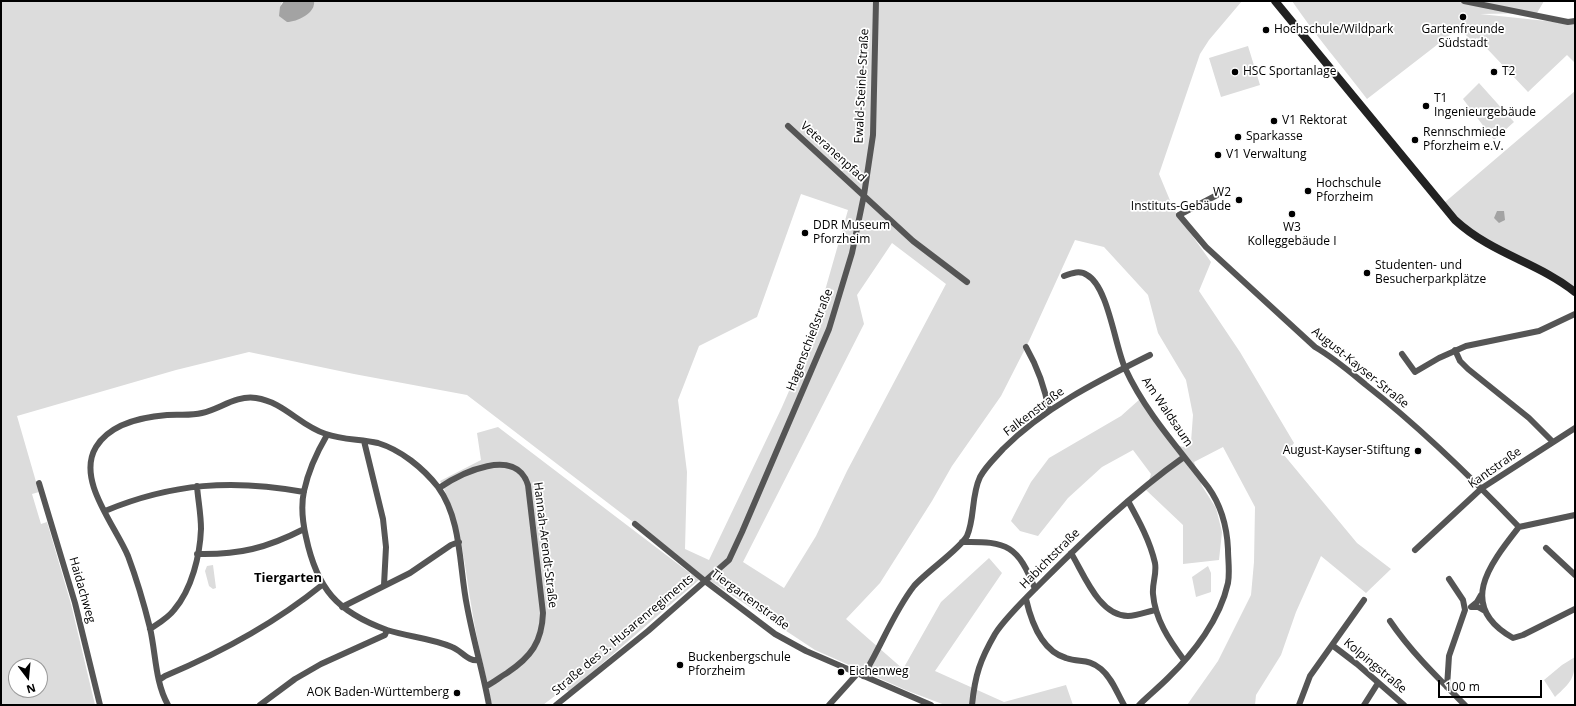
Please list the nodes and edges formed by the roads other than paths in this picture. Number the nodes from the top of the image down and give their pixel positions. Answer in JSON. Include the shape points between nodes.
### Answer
{"nodes":[{"id":1,"x":876,"y":1,"type":"edge"},
{"id":2,"x":1275,"y":1,"type":"edge"},
{"id":3,"x":1464,"y":1,"type":"edge"},
{"id":4,"x":1575,"y":21,"type":"edge"},
{"id":5,"x":788,"y":126,"type":"dead end"},
{"id":6,"x":864,"y":195,"type":"junction"},
{"id":7,"x":1217,"y":195,"type":"dead end"},
{"id":8,"x":1064,"y":276,"type":"dead end"},
{"id":9,"x":967,"y":282,"type":"dead end"},
{"id":10,"x":1575,"y":292,"type":"edge"},
{"id":11,"x":1575,"y":314,"type":"edge"},
{"id":12,"x":1026,"y":347,"type":"dead end"},
{"id":13,"x":1455,"y":350,"type":"junction"},
{"id":14,"x":1150,"y":354,"type":"dead end"},
{"id":15,"x":1402,"y":354,"type":"dead end"},
{"id":16,"x":1125,"y":368,"type":"junction"},
{"id":17,"x":1049,"y":411,"type":"junction"},
{"id":18,"x":1575,"y":428,"type":"edge"},
{"id":19,"x":326,"y":435,"type":"junction"},
{"id":20,"x":364,"y":441,"type":"junction"},
{"id":21,"x":1553,"y":442,"type":"junction"},
{"id":22,"x":1184,"y":457,"type":"junction"},
{"id":23,"x":39,"y":483,"type":"dead end"},
{"id":24,"x":197,"y":486,"type":"junction"},
{"id":25,"x":439,"y":488,"type":"junction"},
{"id":26,"x":1482,"y":488,"type":"junction"},
{"id":27,"x":304,"y":492,"type":"junction"},
{"id":28,"x":1128,"y":501,"type":"junction"},
{"id":29,"x":105,"y":511,"type":"junction"},
{"id":30,"x":1575,"y":515,"type":"edge"},
{"id":31,"x":635,"y":524,"type":"dead end"},
{"id":32,"x":1520,"y":527,"type":"junction"},
{"id":33,"x":304,"y":529,"type":"junction"},
{"id":34,"x":459,"y":542,"type":"junction"},
{"id":35,"x":962,"y":542,"type":"junction"},
{"id":36,"x":1546,"y":548,"type":"dead end"},
{"id":37,"x":1415,"y":550,"type":"dead end"},
{"id":38,"x":1071,"y":553,"type":"junction"},
{"id":39,"x":197,"y":554,"type":"junction"},
{"id":40,"x":1575,"y":575,"type":"edge"},
{"id":41,"x":1449,"y":579,"type":"dead end"},
{"id":42,"x":705,"y":581,"type":"junction"},
{"id":43,"x":322,"y":585,"type":"junction"},
{"id":44,"x":384,"y":585,"type":"junction"},
{"id":45,"x":1035,"y":589,"type":"junction"},
{"id":46,"x":1481,"y":595,"type":"junction"},
{"id":47,"x":1026,"y":599,"type":"junction"},
{"id":48,"x":1364,"y":600,"type":"dead end"},
{"id":49,"x":342,"y":607,"type":"junction"},
{"id":50,"x":1471,"y":607,"type":"junction"},
{"id":51,"x":1575,"y":609,"type":"edge"},
{"id":52,"x":1155,"y":610,"type":"junction"},
{"id":53,"x":1486,"y":612,"type":"junction"},
{"id":54,"x":1464,"y":614,"type":"junction"},
{"id":55,"x":1390,"y":621,"type":"dead end"},
{"id":56,"x":150,"y":629,"type":"junction"},
{"id":57,"x":387,"y":630,"type":"junction"},
{"id":58,"x":1332,"y":645,"type":"junction"},
{"id":59,"x":479,"y":660,"type":"junction"},
{"id":60,"x":1184,"y":660,"type":"junction"},
{"id":61,"x":860,"y":675,"type":"junction"},
{"id":62,"x":159,"y":680,"type":"junction"},
{"id":63,"x":1378,"y":683,"type":"junction"},
{"id":64,"x":486,"y":686,"type":"junction"},
{"id":65,"x":1447,"y":687,"type":"junction"},
{"id":66,"x":832,"y":704,"type":"edge"},
{"id":67,"x":100,"y":705,"type":"edge"},
{"id":68,"x":168,"y":705,"type":"edge"},
{"id":69,"x":260,"y":705,"type":"edge"},
{"id":70,"x":489,"y":705,"type":"edge"},
{"id":71,"x":556,"y":705,"type":"edge"},
{"id":72,"x":931,"y":705,"type":"edge"},
{"id":73,"x":972,"y":705,"type":"edge"},
{"id":74,"x":1124,"y":705,"type":"edge"},
{"id":75,"x":1139,"y":705,"type":"edge"},
{"id":76,"x":1300,"y":705,"type":"edge"},
{"id":77,"x":1364,"y":705,"type":"edge"},
{"id":78,"x":1404,"y":705,"type":"edge"},
{"id":79,"x":1465,"y":705,"type":"edge"}],
"edges":[{"from":1,"to":6,"type":"street","name":"Ewald-Steinle-Straße","via":[[874,111]]},
{"from":2,"to":10,"type":"street","via":[[1455,220],[1476,238],[1552,276]]},
{"from":3,"to":4,"type":"street","via":[[1568,22]]},
{"from":5,"to":6,"type":"street","name":"Veteranenpfad"},
{"from":6,"to":9,"type":"street","via":[[913,241]]},
{"from":6,"to":42,"type":"street","name":"Hagenschießstraße","via":[[852,252],[829,329],[729,560]]},
{"from":7,"to":26,"type":"street","name":"August-Kayser-Straße","via":[[1179,215],[1206,247],[1315,347],[1333,357],[1384,399]]},
{"from":8,"to":16,"type":"street","name":"Am Waldsaum","via":[[1081,272],[1096,283],[1102,294]]},
{"from":11,"to":13,"type":"street","via":[[1539,331],[1480,342]]},
{"from":12,"to":17,"type":"street","via":[[1042,377]]},
{"from":13,"to":15,"type":"street","via":[[1414,372]]},
{"from":13,"to":21,"type":"street","via":[[1460,361],[1468,369],[1529,418]]},
{"from":14,"to":16,"type":"street","name":"Falkenstraße"},
{"from":16,"to":17,"type":"street","name":"Falkenstraße","via":[[1089,386]]},
{"from":16,"to":22,"type":"street","name":"Am Waldsaum","via":[[1139,393]]},
{"from":17,"to":35,"type":"street","name":"Falkenstraße","via":[[1016,436],[985,468],[974,493],[967,536]]},
{"from":18,"to":21,"type":"street","name":"Kantstraße"},
{"from":19,"to":20,"type":"street"},
{"from":19,"to":27,"type":"street"},
{"from":19,"to":29,"type":"street","via":[[283,407],[256,398],[233,400],[191,416],[169,415],[130,423],[115,429],[104,438],[96,447],[90,466],[94,492]]},
{"from":20,"to":25,"type":"street","via":[[378,443],[411,460]]},
{"from":20,"to":44,"type":"street","via":[[383,520],[386,547]]},
{"from":21,"to":26,"type":"street","name":"Kantstraße"},
{"from":22,"to":28,"type":"street","name":"Habichtstraße"},
{"from":22,"to":60,"type":"street","name":"Am Waldsaum","via":[[1209,489],[1221,510],[1227,537],[1228,584],[1214,620]]},
{"from":23,"to":67,"type":"street","name":"Haidachweg","via":[[75,603]]},
{"from":24,"to":27,"type":"street","via":[[251,485]]},
{"from":24,"to":29,"type":"street","via":[[159,492]]},
{"from":24,"to":39,"type":"street","via":[[201,528]]},
{"from":25,"to":34,"type":"street"},
{"from":25,"to":64,"type":"street","name":"Hannah-Arendt-Straße","via":[[466,473],[502,464],[513,466],[520,471],[528,485],[543,629],[529,655]]},
{"from":26,"to":32,"type":"street","name":"August-Kayser-Straße"},
{"from":26,"to":37,"type":"street","name":"Kantstraße"},
{"from":27,"to":33,"type":"street"},
{"from":28,"to":38,"type":"street","name":"Habichtstraße"},
{"from":28,"to":52,"type":"street","via":[[1150,543],[1156,572],[1153,593]]},
{"from":29,"to":56,"type":"street","via":[[128,556]]},
{"from":30,"to":32,"type":"street"},
{"from":31,"to":42,"type":"street","name":"Tiergartenstraße"},
{"from":32,"to":46,"type":"street","via":[[1482,584]]},
{"from":33,"to":39,"type":"street","via":[[271,545],[216,554]]},
{"from":33,"to":43,"type":"street","via":[[311,561]]},
{"from":34,"to":44,"type":"street"},
{"from":34,"to":59,"type":"street","via":[[463,589]]},
{"from":35,"to":45,"type":"street","via":[[986,542],[1008,547],[1018,555]]},
{"from":35,"to":61,"type":"street","name":"Falkenstraße","via":[[914,587],[891,623],[878,653]]},
{"from":36,"to":40,"type":"street"},
{"from":38,"to":45,"type":"street","name":"Habichtstraße"},
{"from":38,"to":52,"type":"street","via":[[1096,596],[1107,609],[1119,616]]},
{"from":39,"to":56,"type":"street","via":[[187,587],[175,609]]},
{"from":41,"to":54,"type":"street","via":[[1463,600]]},
{"from":42,"to":61,"type":"street","name":"Tiergartenstraße","via":[[775,634]]},
{"from":42,"to":71,"type":"street","name":"Straße des 3. Husarenregiments"},
{"from":43,"to":49,"type":"street"},
{"from":43,"to":62,"type":"street","via":[[270,624]]},
{"from":44,"to":49,"type":"street"},
{"from":45,"to":47,"type":"street","name":"Habichtstraße"},
{"from":46,"to":50,"type":"street"},
{"from":46,"to":53,"type":"street","via":[[1482,607]]},
{"from":47,"to":73,"type":"street","name":"Habichtstraße","via":[[996,632],[983,656],[975,679]]},
{"from":47,"to":74,"type":"street","via":[[1029,613],[1043,640],[1059,656],[1087,661],[1102,670],[1116,688]]},
{"from":48,"to":58,"type":"street"},
{"from":49,"to":57,"type":"street","via":[[363,621]]},
{"from":50,"to":53,"type":"street","via":[[1478,607]]},
{"from":50,"to":54,"type":"street"},
{"from":51,"to":53,"type":"street","via":[[1513,638],[1504,633]]},
{"from":52,"to":60,"type":"street"},
{"from":54,"to":65,"type":"street","via":[[1450,656]]},
{"from":55,"to":65,"type":"street","via":[[1401,637]]},
{"from":56,"to":62,"type":"street"},
{"from":57,"to":59,"type":"street","via":[[454,647],[470,660]]},
{"from":57,"to":69,"type":"street","via":[[385,635],[320,664]]},
{"from":58,"to":63,"type":"street","name":"Kolpingstraße"},
{"from":58,"to":76,"type":"street","via":[[1310,676]]},
{"from":59,"to":64,"type":"street"},
{"from":60,"to":75,"type":"street"},
{"from":61,"to":66,"type":"street"},
{"from":61,"to":72,"type":"street","name":"Tiergartenstraße"},
{"from":62,"to":68,"type":"street","via":[[161,693]]},
{"from":63,"to":77,"type":"street"},
{"from":63,"to":78,"type":"street","name":"Kolpingstraße"},
{"from":64,"to":70,"type":"street"},
{"from":65,"to":79,"type":"street"}]}
